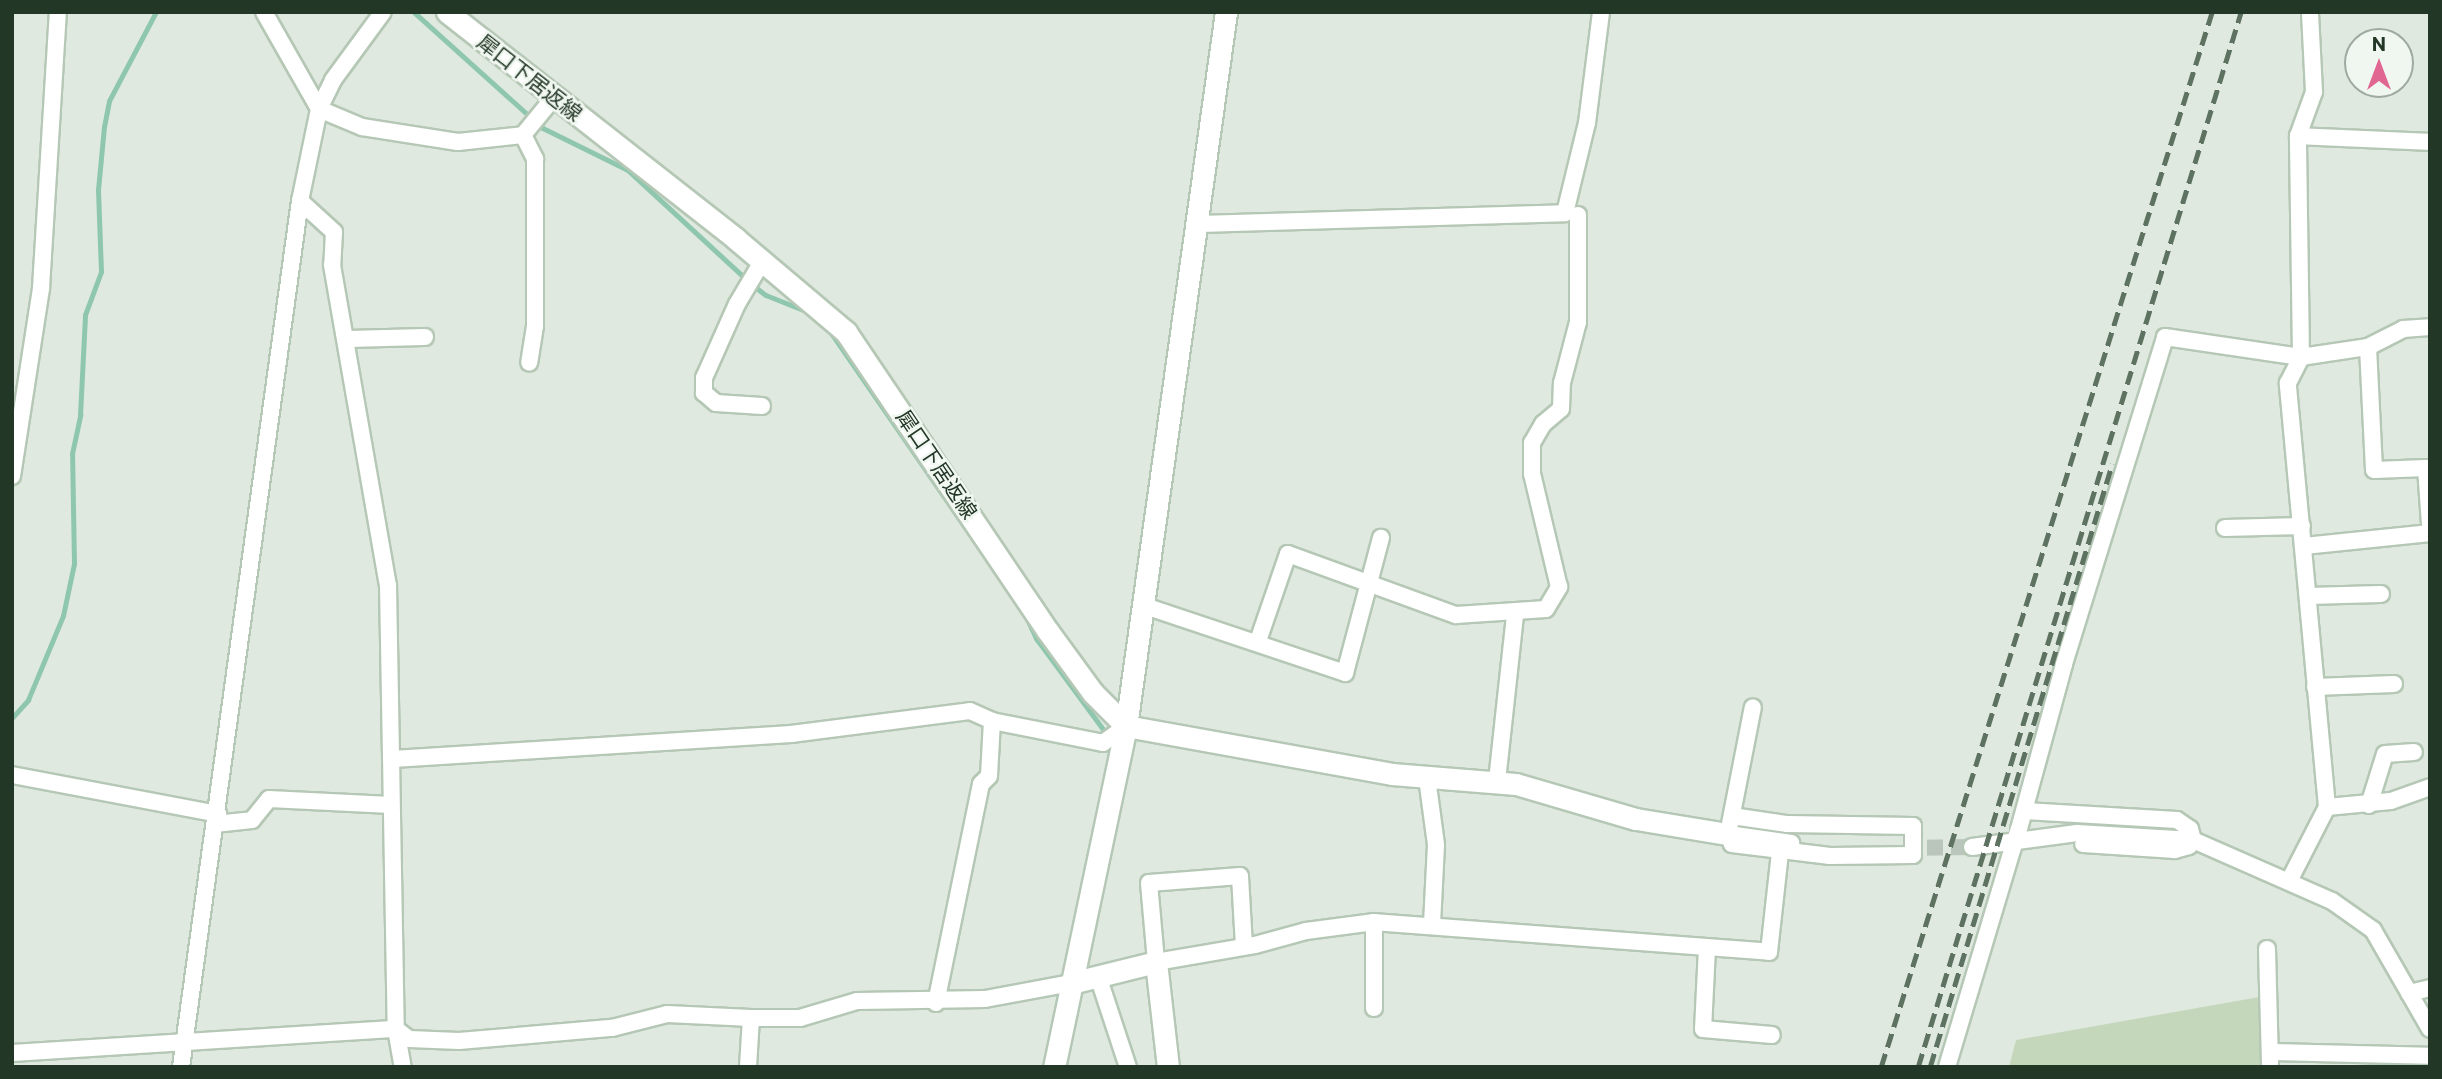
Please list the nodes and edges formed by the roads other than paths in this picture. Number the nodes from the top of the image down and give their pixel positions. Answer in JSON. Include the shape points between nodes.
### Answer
{"nodes":[{"id":1,"x":58,"y":12,"type":"edge"},
{"id":2,"x":264,"y":12,"type":"edge"},
{"id":3,"x":383,"y":12,"type":"edge"},
{"id":4,"x":447,"y":12,"type":"edge"},
{"id":5,"x":1226,"y":12,"type":"edge"},
{"id":6,"x":1601,"y":12,"type":"edge"},
{"id":7,"x":2310,"y":12,"type":"edge"},
{"id":8,"x":555,"y":96,"type":"junction"},
{"id":9,"x":319,"y":109,"type":"junction"},
{"id":10,"x":523,"y":135,"type":"junction"},
{"id":11,"x":2298,"y":136,"type":"junction"},
{"id":12,"x":2430,"y":142,"type":"edge"},
{"id":13,"x":300,"y":201,"type":"junction"},
{"id":14,"x":1578,"y":215,"type":"dead end"},
{"id":15,"x":1199,"y":225,"type":"junction"},
{"id":16,"x":763,"y":260,"type":"junction"},
{"id":17,"x":2430,"y":327,"type":"edge"},
{"id":18,"x":425,"y":337,"type":"dead end"},
{"id":19,"x":347,"y":339,"type":"junction"},
{"id":20,"x":2368,"y":347,"type":"junction"},
{"id":21,"x":2301,"y":357,"type":"junction"},
{"id":22,"x":529,"y":363,"type":"dead end"},
{"id":23,"x":762,"y":406,"type":"dead end"},
{"id":24,"x":12,"y":476,"type":"edge"},
{"id":25,"x":2430,"y":524,"type":"edge"},
{"id":26,"x":2302,"y":527,"type":"junction"},
{"id":27,"x":2225,"y":528,"type":"dead end"},
{"id":28,"x":2430,"y":533,"type":"edge"},
{"id":29,"x":1381,"y":538,"type":"dead end"},
{"id":30,"x":2304,"y":547,"type":"junction"},
{"id":31,"x":1367,"y":584,"type":"junction"},
{"id":32,"x":2381,"y":594,"type":"dead end"},
{"id":33,"x":2308,"y":596,"type":"junction"},
{"id":34,"x":1145,"y":606,"type":"junction"},
{"id":35,"x":1515,"y":614,"type":"junction"},
{"id":36,"x":1258,"y":641,"type":"junction"},
{"id":37,"x":2394,"y":684,"type":"dead end"},
{"id":38,"x":2315,"y":687,"type":"junction"},
{"id":39,"x":1753,"y":707,"type":"dead end"},
{"id":40,"x":992,"y":721,"type":"junction"},
{"id":41,"x":1126,"y":726,"type":"junction"},
{"id":42,"x":2414,"y":752,"type":"dead end"},
{"id":43,"x":393,"y":759,"type":"junction"},
{"id":44,"x":12,"y":775,"type":"edge"},
{"id":45,"x":1427,"y":778,"type":"junction"},
{"id":46,"x":1497,"y":780,"type":"junction"},
{"id":47,"x":2430,"y":788,"type":"edge"},
{"id":48,"x":391,"y":805,"type":"junction"},
{"id":49,"x":2369,"y":805,"type":"junction"},
{"id":50,"x":2327,"y":807,"type":"junction"},
{"id":51,"x":2025,"y":811,"type":"junction"},
{"id":52,"x":216,"y":819,"type":"junction"},
{"id":53,"x":1730,"y":825,"type":"junction"},
{"id":54,"x":2193,"y":840,"type":"junction"},
{"id":55,"x":1972,"y":847,"type":"tunnel mouth"},
{"id":56,"x":1903,"y":848,"type":"tunnel mouth"},
{"id":57,"x":2011,"y":852,"type":"junction"},
{"id":58,"x":1780,"y":853,"type":"junction"},
{"id":59,"x":2289,"y":881,"type":"junction"},
{"id":60,"x":1374,"y":922,"type":"junction"},
{"id":61,"x":1432,"y":925,"type":"junction"},
{"id":62,"x":1244,"y":946,"type":"junction"},
{"id":63,"x":1707,"y":948,"type":"junction"},
{"id":64,"x":2267,"y":949,"type":"dead end"},
{"id":65,"x":1156,"y":962,"type":"junction"},
{"id":66,"x":1098,"y":976,"type":"junction"},
{"id":67,"x":1071,"y":983,"type":"junction"},
{"id":68,"x":2430,"y":988,"type":"edge"},
{"id":69,"x":2409,"y":993,"type":"junction"},
{"id":70,"x":936,"y":1003,"type":"junction"},
{"id":71,"x":1374,"y":1008,"type":"dead end"},
{"id":72,"x":751,"y":1018,"type":"junction"},
{"id":73,"x":396,"y":1029,"type":"junction"},
{"id":74,"x":2430,"y":1029,"type":"edge"},
{"id":75,"x":1772,"y":1035,"type":"dead end"},
{"id":76,"x":184,"y":1045,"type":"junction"},
{"id":77,"x":12,"y":1052,"type":"edge"},
{"id":78,"x":2430,"y":1056,"type":"edge"},
{"id":79,"x":2271,"y":1059,"type":"edge"},
{"id":80,"x":181,"y":1067,"type":"edge"},
{"id":81,"x":403,"y":1067,"type":"edge"},
{"id":82,"x":748,"y":1067,"type":"edge"},
{"id":83,"x":1054,"y":1067,"type":"edge"},
{"id":84,"x":1128,"y":1067,"type":"edge"},
{"id":85,"x":1168,"y":1067,"type":"edge"},
{"id":86,"x":1947,"y":1067,"type":"edge"}],
"edges":[{"from":1,"to":24,"type":"street","via":[[41,288]]},
{"from":2,"to":9,"type":"street"},
{"from":3,"to":9,"type":"street","via":[[333,80]]},
{"from":4,"to":8,"type":"street","name":"犀口下居返線"},
{"from":5,"to":15,"type":"street"},
{"from":6,"to":15,"type":"street","via":[[1587,123],[1565,213]]},
{"from":7,"to":11,"type":"street","via":[[2314,92]]},
{"from":8,"to":10,"type":"street"},
{"from":8,"to":16,"type":"street","name":"犀口下居返線"},
{"from":9,"to":10,"type":"street","via":[[362,127],[458,142]]},
{"from":9,"to":13,"type":"street"},
{"from":10,"to":22,"type":"street","via":[[535,159],[535,326]]},
{"from":11,"to":12,"type":"street"},
{"from":11,"to":21,"type":"street"},
{"from":13,"to":19,"type":"street","via":[[334,232],[332,265]]},
{"from":13,"to":52,"type":"street"},
{"from":14,"to":35,"type":"street","via":[[1578,322],[1562,383],[1561,409],[1543,424],[1532,443],[1532,474],[1559,587],[1545,609]]},
{"from":15,"to":34,"type":"street","via":[[1163,452]]},
{"from":16,"to":23,"type":"street","via":[[737,304],[704,378],[704,393],[716,403]]},
{"from":16,"to":41,"type":"street","name":"犀口下居返線","via":[[846,332],[1047,630],[1093,693]]},
{"from":17,"to":20,"type":"street","via":[[2403,328]]},
{"from":18,"to":19,"type":"street"},
{"from":19,"to":43,"type":"street","via":[[388,585]]},
{"from":20,"to":21,"type":"street"},
{"from":20,"to":25,"type":"street","via":[[2374,470],[2426,468]]},
{"from":21,"to":26,"type":"street","via":[[2288,383]]},
{"from":21,"to":51,"type":"street","via":[[2165,337],[2064,664]]},
{"from":26,"to":27,"type":"street"},
{"from":26,"to":30,"type":"street"},
{"from":28,"to":30,"type":"street"},
{"from":29,"to":31,"type":"street"},
{"from":30,"to":33,"type":"street"},
{"from":31,"to":35,"type":"street","via":[[1456,615]]},
{"from":31,"to":36,"type":"street","via":[[1288,554]]},
{"from":31,"to":36,"type":"street","via":[[1345,673]]},
{"from":32,"to":33,"type":"street"},
{"from":33,"to":38,"type":"street"},
{"from":34,"to":36,"type":"street"},
{"from":34,"to":41,"type":"street"},
{"from":35,"to":46,"type":"street"},
{"from":37,"to":38,"type":"street"},
{"from":38,"to":50,"type":"street"},
{"from":39,"to":53,"type":"street"},
{"from":40,"to":41,"type":"street","via":[[1103,743]]},
{"from":40,"to":43,"type":"street","via":[[970,711],[791,734]]},
{"from":40,"to":70,"type":"street","via":[[989,776],[981,784]]},
{"from":41,"to":45,"type":"street"},
{"from":41,"to":67,"type":"street"},
{"from":42,"to":49,"type":"street","via":[[2385,754]]},
{"from":43,"to":48,"type":"street"},
{"from":44,"to":52,"type":"street"},
{"from":45,"to":46,"type":"street"},
{"from":45,"to":61,"type":"street","via":[[1436,845]]},
{"from":46,"to":53,"type":"street","via":[[1655,823]]},
{"from":47,"to":49,"type":"street"},
{"from":48,"to":52,"type":"street","via":[[269,799],[251,820]]},
{"from":48,"to":73,"type":"street"},
{"from":49,"to":50,"type":"street"},
{"from":50,"to":59,"type":"street"},
{"from":51,"to":54,"type":"street","via":[[2177,820],[2190,829]]},
{"from":51,"to":57,"type":"street","bridge":true},
{"from":52,"to":76,"type":"street"},
{"from":53,"to":56,"type":"street","via":[[1812,845]]},
{"from":53,"to":58,"type":"street","via":[[1732,844]]},
{"from":53,"to":58,"type":"street","via":[[1913,826],[1913,855]]},
{"from":54,"to":55,"type":"street","via":[[2077,833]]},
{"from":54,"to":57,"type":"street","via":[[2175,850],[2068,844]]},
{"from":54,"to":59,"type":"street"},
{"from":57,"to":86,"type":"street"},
{"from":58,"to":63,"type":"street","via":[[1769,952]]},
{"from":59,"to":69,"type":"street","via":[[2332,901],[2373,930]]},
{"from":60,"to":61,"type":"street"},
{"from":60,"to":62,"type":"street"},
{"from":60,"to":71,"type":"street"},
{"from":61,"to":63,"type":"street"},
{"from":62,"to":65,"type":"street"},
{"from":62,"to":65,"type":"street","via":[[1240,876],[1149,883]]},
{"from":63,"to":75,"type":"street","via":[[1703,1028]]},
{"from":64,"to":79,"type":"street"},
{"from":65,"to":66,"type":"street"},
{"from":65,"to":85,"type":"street"},
{"from":66,"to":67,"type":"street"},
{"from":66,"to":84,"type":"street"},
{"from":67,"to":70,"type":"street"},
{"from":67,"to":83,"type":"street"},
{"from":68,"to":69,"type":"street"},
{"from":69,"to":74,"type":"street"},
{"from":70,"to":72,"type":"street","via":[[857,1001],[800,1018]]},
{"from":72,"to":73,"type":"street","via":[[667,1014],[611,1028],[459,1041],[409,1039]]},
{"from":72,"to":82,"type":"street"},
{"from":73,"to":76,"type":"street","via":[[197,1038]]},
{"from":73,"to":81,"type":"street"},
{"from":76,"to":77,"type":"street"},
{"from":76,"to":80,"type":"street"},
{"from":78,"to":79,"type":"street"}]}
